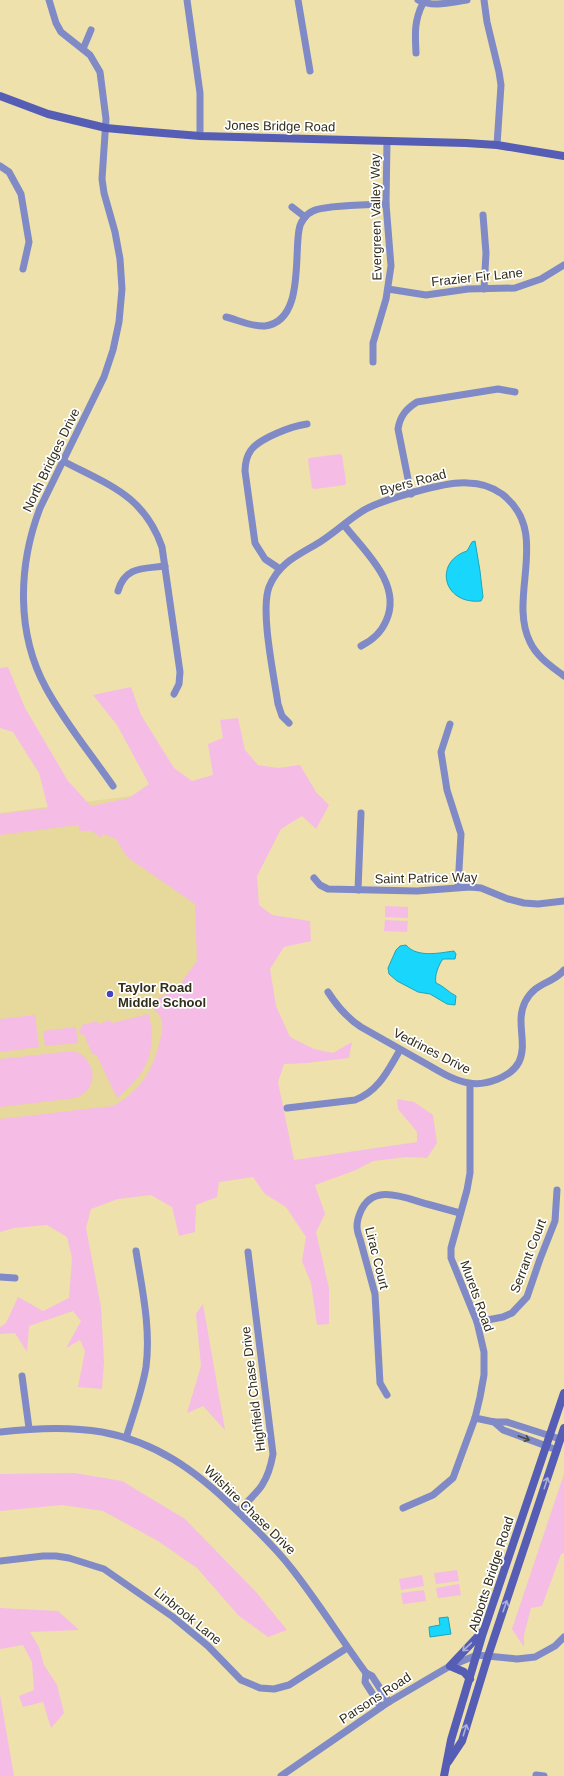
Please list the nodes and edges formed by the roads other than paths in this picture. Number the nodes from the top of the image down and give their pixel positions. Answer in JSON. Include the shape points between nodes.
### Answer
{"nodes":[{"id":1,"x":49,"y":0,"type":"edge"},
{"id":2,"x":187,"y":0,"type":"edge"},
{"id":3,"x":298,"y":0,"type":"edge"},
{"id":4,"x":467,"y":0,"type":"edge"},
{"id":5,"x":484,"y":0,"type":"edge"},
{"id":6,"x":421,"y":1,"type":"edge"},
{"id":7,"x":91,"y":30,"type":"dead end"},
{"id":8,"x":83,"y":49,"type":"junction"},
{"id":9,"x":416,"y":53,"type":"dead end"},
{"id":10,"x":310,"y":71,"type":"dead end"},
{"id":11,"x":0,"y":96,"type":"edge"},
{"id":12,"x":106,"y":128,"type":"junction"},
{"id":13,"x":200,"y":136,"type":"junction"},
{"id":14,"x":387,"y":141,"type":"junction"},
{"id":15,"x":497,"y":145,"type":"junction"},
{"id":16,"x":564,"y":156,"type":"edge"},
{"id":17,"x":0,"y":166,"type":"edge"},
{"id":18,"x":386,"y":204,"type":"junction"},
{"id":19,"x":292,"y":207,"type":"dead end"},
{"id":20,"x":483,"y":215,"type":"dead end"},
{"id":21,"x":305,"y":217,"type":"junction"},
{"id":22,"x":564,"y":265,"type":"edge"},
{"id":23,"x":23,"y":269,"type":"dead end"},
{"id":24,"x":388,"y":289,"type":"junction"},
{"id":25,"x":484,"y":289,"type":"junction"},
{"id":26,"x":226,"y":317,"type":"dead end"},
{"id":27,"x":373,"y":362,"type":"dead end"},
{"id":28,"x":515,"y":392,"type":"dead end"},
{"id":29,"x":307,"y":424,"type":"dead end"},
{"id":30,"x":63,"y":461,"type":"junction"},
{"id":31,"x":411,"y":494,"type":"junction"},
{"id":32,"x":344,"y":525,"type":"junction"},
{"id":33,"x":165,"y":566,"type":"junction"},
{"id":34,"x":280,"y":569,"type":"junction"},
{"id":35,"x":118,"y":591,"type":"dead end"},
{"id":36,"x":361,"y":646,"type":"dead end"},
{"id":37,"x":564,"y":676,"type":"edge"},
{"id":38,"x":174,"y":694,"type":"dead end"},
{"id":39,"x":289,"y":723,"type":"dead end"},
{"id":40,"x":450,"y":724,"type":"dead end"},
{"id":41,"x":113,"y":786,"type":"dead end"},
{"id":42,"x":361,"y":813,"type":"dead end"},
{"id":43,"x":314,"y":878,"type":"dead end"},
{"id":44,"x":458,"y":887,"type":"junction"},
{"id":45,"x":358,"y":890,"type":"junction"},
{"id":46,"x":564,"y":903,"type":"edge"},
{"id":47,"x":564,"y":970,"type":"edge"},
{"id":48,"x":328,"y":992,"type":"dead end"},
{"id":49,"x":400,"y":1050,"type":"junction"},
{"id":50,"x":470,"y":1084,"type":"junction"},
{"id":51,"x":287,"y":1108,"type":"dead end"},
{"id":52,"x":557,"y":1190,"type":"dead end"},
{"id":53,"x":460,"y":1213,"type":"junction"},
{"id":54,"x":136,"y":1251,"type":"dead end"},
{"id":55,"x":248,"y":1252,"type":"dead end"},
{"id":56,"x":0,"y":1277,"type":"edge"},
{"id":57,"x":15,"y":1278,"type":"dead end"},
{"id":58,"x":477,"y":1322,"type":"junction"},
{"id":59,"x":22,"y":1376,"type":"dead end"},
{"id":60,"x":564,"y":1393,"type":"edge"},
{"id":61,"x":387,"y":1394,"type":"dead end"},
{"id":62,"x":475,"y":1418,"type":"junction"},
{"id":63,"x":494,"y":1422,"type":"junction"},
{"id":64,"x":29,"y":1428,"type":"junction"},
{"id":65,"x":564,"y":1428,"type":"edge"},
{"id":66,"x":0,"y":1432,"type":"edge"},
{"id":67,"x":550,"y":1435,"type":"junction"},
{"id":68,"x":126,"y":1438,"type":"junction"},
{"id":69,"x":560,"y":1439,"type":"junction"},
{"id":70,"x":546,"y":1446,"type":"junction"},
{"id":71,"x":557,"y":1450,"type":"junction"},
{"id":72,"x":403,"y":1508,"type":"dead end"},
{"id":73,"x":238,"y":1512,"type":"junction"},
{"id":74,"x":0,"y":1562,"type":"edge"},
{"id":75,"x":485,"y":1629,"type":"junction"},
{"id":76,"x":564,"y":1637,"type":"edge"},
{"id":77,"x":347,"y":1648,"type":"junction"},
{"id":78,"x":477,"y":1655,"type":"junction"},
{"id":79,"x":488,"y":1656,"type":"junction"},
{"id":80,"x":450,"y":1666,"type":"junction"},
{"id":81,"x":366,"y":1673,"type":"junction"},
{"id":82,"x":470,"y":1678,"type":"junction"},
{"id":83,"x":389,"y":1702,"type":"junction"},
{"id":84,"x":381,"y":1707,"type":"junction"},
{"id":85,"x":447,"y":1764,"type":"junction"},
{"id":86,"x":536,"y":1775,"type":"edge"},
{"id":87,"x":281,"y":1776,"type":"edge"},
{"id":88,"x":444,"y":1776,"type":"edge"},
{"id":89,"x":544,"y":1776,"type":"edge"}],
"edges":[{"from":1,"to":8,"type":"street","name":"North Bridges Drive","via":[[61,32]]},
{"from":2,"to":13,"type":"street","via":[[200,94]]},
{"from":3,"to":10,"type":"street"},
{"from":4,"to":6,"type":"street","via":[[440,4]]},
{"from":5,"to":15,"type":"street","via":[[501,85]]},
{"from":6,"to":9,"type":"street","via":[[415,27]]},
{"from":7,"to":8,"type":"street"},
{"from":8,"to":12,"type":"street","name":"North Bridges Drive","via":[[100,72]]},
{"from":11,"to":12,"type":"main road","name":"Jones Bridge Road","via":[[48,114]]},
{"from":12,"to":13,"type":"main road","name":"Jones Bridge Road"},
{"from":12,"to":30,"type":"street","name":"North Bridges Drive","via":[[102,180],[120,259],[122,289],[119,322],[114,350],[104,377]]},
{"from":13,"to":14,"type":"main road","name":"Jones Bridge Road"},
{"from":14,"to":15,"type":"main road","name":"Jones Bridge Road"},
{"from":14,"to":18,"type":"street","name":"Evergreen Valley Way"},
{"from":15,"to":16,"type":"main road","name":"Jones Bridge Road"},
{"from":17,"to":23,"type":"street","via":[[9,172],[21,194],[29,242]]},
{"from":18,"to":21,"type":"street","via":[[324,208]]},
{"from":18,"to":24,"type":"street","name":"Evergreen Valley Way","via":[[391,266]]},
{"from":19,"to":21,"type":"street"},
{"from":20,"to":25,"type":"street","via":[[486,253]]},
{"from":21,"to":26,"type":"street","via":[[299,230],[297,267],[291,302],[286,314],[273,324],[264,326]]},
{"from":22,"to":25,"type":"street","name":"Frazier Fir Lane","via":[[526,285]]},
{"from":24,"to":25,"type":"street","name":"Frazier Fir Lane","via":[[426,295]]},
{"from":24,"to":27,"type":"street","name":"Evergreen Valley Way","via":[[373,343]]},
{"from":28,"to":31,"type":"street","via":[[498,389],[417,402],[408,408],[399,421],[398,428]]},
{"from":29,"to":34,"type":"street","via":[[296,425],[260,442],[250,451],[245,463],[255,543],[265,559]]},
{"from":30,"to":33,"type":"street","via":[[121,491],[139,506],[157,532]]},
{"from":30,"to":41,"type":"street","name":"North Bridges Drive","via":[[40,508],[29,542],[23,582],[26,621],[33,657],[46,689]]},
{"from":31,"to":32,"type":"street","name":"Byers Road","via":[[373,505]]},
{"from":31,"to":37,"type":"street","name":"Byers Road","via":[[467,482],[490,487],[512,504],[522,521],[527,541],[523,613],[525,630],[537,653]]},
{"from":32,"to":34,"type":"street","name":"Byers Road","via":[[293,557]]},
{"from":32,"to":36,"type":"street","via":[[382,573],[390,594],[390,610],[384,625],[373,639]]},
{"from":33,"to":35,"type":"street","via":[[128,573],[121,581]]},
{"from":33,"to":38,"type":"street","via":[[180,672],[179,684]]},
{"from":34,"to":39,"type":"street","name":"Byers Road","via":[[269,589],[266,611],[278,704],[282,716]]},
{"from":40,"to":44,"type":"street","via":[[441,752],[447,790],[461,834]]},
{"from":42,"to":45,"type":"street"},
{"from":43,"to":45,"type":"street","name":"Saint Patrice Way","via":[[328,889]]},
{"from":44,"to":45,"type":"street","name":"Saint Patrice Way","via":[[417,891]]},
{"from":44,"to":46,"type":"street","name":"Saint Patrice Way","via":[[481,888],[524,903]]},
{"from":47,"to":50,"type":"street","name":"Vedrines Drive","via":[[538,987],[525,1002],[520,1018],[522,1055],[514,1069],[508,1075]]},
{"from":48,"to":49,"type":"street","name":"Vedrines Drive","via":[[352,1021]]},
{"from":49,"to":50,"type":"street","name":"Vedrines Drive","via":[[451,1077]]},
{"from":49,"to":51,"type":"street","via":[[380,1084],[364,1096],[355,1100]]},
{"from":50,"to":53,"type":"street","name":"Murets Road","via":[[470,1173]]},
{"from":52,"to":58,"type":"street","name":"Serrant Court","via":[[555,1221],[527,1298],[512,1313]]},
{"from":53,"to":58,"type":"street","name":"Murets Road","via":[[451,1258]]},
{"from":53,"to":61,"type":"street","name":"Lirac Court","via":[[387,1194],[376,1196],[367,1202],[356,1222],[356,1230],[375,1294],[380,1383]]},
{"from":54,"to":68,"type":"street","via":[[146,1317],[147,1350],[142,1385]]},
{"from":55,"to":73,"type":"street","name":"Highfield Chase Drive","via":[[274,1454],[265,1483]]},
{"from":56,"to":57,"type":"street"},
{"from":58,"to":62,"type":"street","name":"Murets Road","via":[[484,1352],[484,1375]]},
{"from":59,"to":64,"type":"street"},
{"from":60,"to":67,"type":"main road","name":"Abbotts Bridge Road"},
{"from":62,"to":63,"type":"street"},
{"from":62,"to":72,"type":"street","name":"Murets Road","via":[[453,1478],[433,1495]]},
{"from":63,"to":67,"type":"street","via":[[507,1422]]},
{"from":63,"to":70,"type":"street","one_way":true,"via":[[503,1430]]},
{"from":64,"to":66,"type":"street","name":"Wilshire Chase Drive"},
{"from":64,"to":68,"type":"street","name":"Wilshire Chase Drive","via":[[80,1429]]},
{"from":65,"to":69,"type":"main road","name":"Abbotts Bridge Road"},
{"from":67,"to":69,"type":"street"},
{"from":67,"to":70,"type":"main road","name":"Abbotts Bridge Road"},
{"from":68,"to":73,"type":"street","name":"Wilshire Chase Drive","via":[[186,1466]]},
{"from":69,"to":71,"type":"main road","name":"Abbotts Bridge Road"},
{"from":70,"to":71,"type":"street"},
{"from":70,"to":75,"type":"main road","name":"Abbotts Bridge Road"},
{"from":79,"to":71,"type":"main road","name":"Abbotts Bridge Road","one_way":true},
{"from":73,"to":77,"type":"street","name":"Wilshire Chase Drive","via":[[270,1542],[292,1569]]},
{"from":74,"to":77,"type":"street","name":"Linbrook Lane","via":[[56,1556],[104,1569],[173,1617],[208,1646],[241,1680],[260,1688],[274,1689],[289,1685]]},
{"from":75,"to":78,"type":"main road","name":"Abbotts Bridge Road"},
{"from":75,"to":80,"type":"main road","one_way":true},
{"from":76,"to":79,"type":"street","name":"Parsons Road","via":[[555,1646],[535,1657],[517,1659]]},
{"from":77,"to":81,"type":"street","name":"Wilshire Chase Drive"},
{"from":78,"to":79,"type":"street","name":"Parsons Road"},
{"from":78,"to":80,"type":"street","name":"Parsons Road"},
{"from":78,"to":82,"type":"main road","name":"Abbotts Bridge Road"},
{"from":85,"to":79,"type":"main road","name":"Abbotts Bridge Road","one_way":true,"via":[[462,1741]]},
{"from":80,"to":82,"type":"main road","via":[[464,1672]]},
{"from":80,"to":83,"type":"street","name":"Parsons Road"},
{"from":81,"to":83,"type":"street","name":"Wilshire Chase Drive","via":[[372,1676]]},
{"from":81,"to":84,"type":"street","name":"Wilshire Chase Drive","via":[[365,1682]]},
{"from":82,"to":85,"type":"main road","name":"Abbotts Bridge Road","via":[[451,1740]]},
{"from":83,"to":84,"type":"street","name":"Parsons Road"},
{"from":84,"to":87,"type":"street","name":"Parsons Road"},
{"from":85,"to":88,"type":"main road","name":"Abbotts Bridge Road"},
{"from":86,"to":89,"type":"street"}]}
